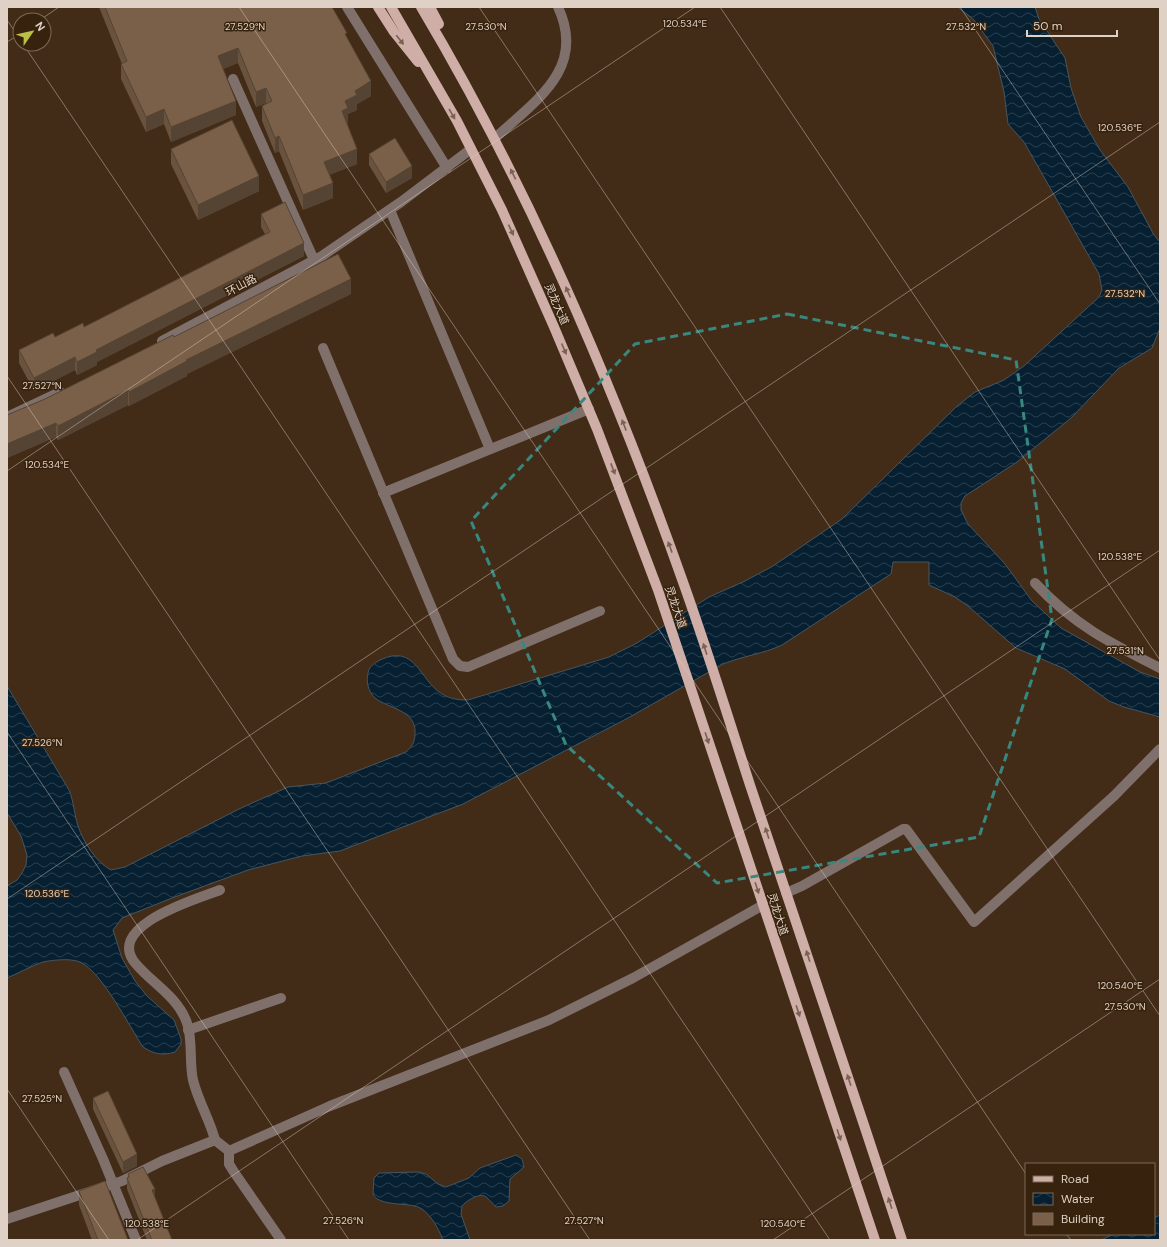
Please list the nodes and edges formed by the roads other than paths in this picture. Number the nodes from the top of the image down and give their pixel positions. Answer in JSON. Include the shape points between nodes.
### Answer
{"nodes":[{"id":1,"x":347,"y":7,"type":"edge"},
{"id":2,"x":378,"y":7,"type":"edge"},
{"id":3,"x":391,"y":7,"type":"edge"},
{"id":4,"x":421,"y":7,"type":"edge"},
{"id":5,"x":430,"y":7,"type":"edge"},
{"id":6,"x":558,"y":7,"type":"edge"},
{"id":7,"x":233,"y":79,"type":"dead end"},
{"id":8,"x":439,"y":90,"type":"junction"},
{"id":9,"x":474,"y":100,"type":"junction"},
{"id":10,"x":495,"y":138,"type":"junction"},
{"id":11,"x":471,"y":149,"type":"junction"},
{"id":12,"x":447,"y":168,"type":"junction"},
{"id":13,"x":390,"y":210,"type":"junction"},
{"id":14,"x":314,"y":260,"type":"junction"},
{"id":15,"x":152,"y":346,"type":"edge"},
{"id":16,"x":323,"y":348,"type":"dead end"},
{"id":17,"x":68,"y":388,"type":"edge"},
{"id":18,"x":589,"y":409,"type":"junction"},
{"id":19,"x":7,"y":416,"type":"edge"},
{"id":20,"x":490,"y":450,"type":"junction"},
{"id":21,"x":383,"y":493,"type":"junction"},
{"id":22,"x":1036,"y":583,"type":"dead end"},
{"id":23,"x":600,"y":611,"type":"dead end"},
{"id":24,"x":1160,"y":668,"type":"edge"},
{"id":25,"x":1160,"y":749,"type":"edge"},
{"id":26,"x":220,"y":890,"type":"dead end"},
{"id":27,"x":786,"y":892,"type":"junction"},
{"id":28,"x":762,"y":905,"type":"junction"},
{"id":29,"x":281,"y":998,"type":"dead end"},
{"id":30,"x":188,"y":1030,"type":"junction"},
{"id":31,"x":64,"y":1072,"type":"dead end"},
{"id":32,"x":215,"y":1140,"type":"junction"},
{"id":33,"x":229,"y":1151,"type":"junction"},
{"id":34,"x":114,"y":1184,"type":"junction"},
{"id":35,"x":7,"y":1219,"type":"edge"},
{"id":36,"x":136,"y":1240,"type":"edge"},
{"id":37,"x":281,"y":1240,"type":"edge"},
{"id":38,"x":874,"y":1240,"type":"edge"},
{"id":39,"x":902,"y":1240,"type":"edge"}],
"edges":[{"from":1,"to":12,"type":"street"},
{"from":2,"to":8,"type":"main road","one_way":true},
{"from":3,"to":8,"type":"main road","name":"灵龙大道"},
{"from":4,"to":9,"type":"main road","name":"灵龙大道"},
{"from":5,"to":9,"type":"main road"},
{"from":6,"to":10,"type":"street","via":[[565,26],[566,46],[559,73],[544,93]]},
{"from":7,"to":14,"type":"street"},
{"from":8,"to":11,"type":"main road","name":"灵龙大道","one_way":true},
{"from":9,"to":10,"type":"main road","name":"灵龙大道"},
{"from":27,"to":10,"type":"main road","name":"灵龙大道","one_way":true,"via":[[683,583],[622,420],[539,227]]},
{"from":11,"to":12,"type":"street","name":"环山路"},
{"from":11,"to":18,"type":"main road","name":"灵龙大道","one_way":true,"via":[[515,238]]},
{"from":12,"to":13,"type":"street","name":"环山路"},
{"from":13,"to":14,"type":"street","name":"环山路"},
{"from":13,"to":20,"type":"street"},
{"from":14,"to":15,"type":"street","name":"环山路"},
{"from":16,"to":21,"type":"street"},
{"from":17,"to":19,"type":"street"},
{"from":18,"to":20,"type":"street"},
{"from":18,"to":28,"type":"main road","name":"灵龙大道","one_way":true,"via":[[661,599]]},
{"from":20,"to":21,"type":"street"},
{"from":21,"to":23,"type":"street","via":[[453,660],[460,666],[468,667]]},
{"from":22,"to":24,"type":"street","via":[[1063,611],[1093,634]]},
{"from":25,"to":27,"type":"street","via":[[1114,796],[974,922],[903,829],[802,886]]},
{"from":26,"to":30,"type":"street","via":[[156,916],[133,935],[129,946],[136,964],[166,992],[180,1010],[188,1024]]},
{"from":39,"to":27,"type":"main road","name":"灵龙大道","one_way":true},
{"from":28,"to":33,"type":"street","via":[[633,978],[570,1010],[330,1106]]},
{"from":28,"to":38,"type":"main road","name":"灵龙大道","one_way":true},
{"from":29,"to":30,"type":"street"},
{"from":30,"to":32,"type":"street","via":[[193,1080]]},
{"from":31,"to":34,"type":"street"},
{"from":32,"to":33,"type":"street"},
{"from":32,"to":34,"type":"street"},
{"from":33,"to":37,"type":"street","via":[[229,1164]]},
{"from":34,"to":35,"type":"street"},
{"from":34,"to":36,"type":"street"}]}
